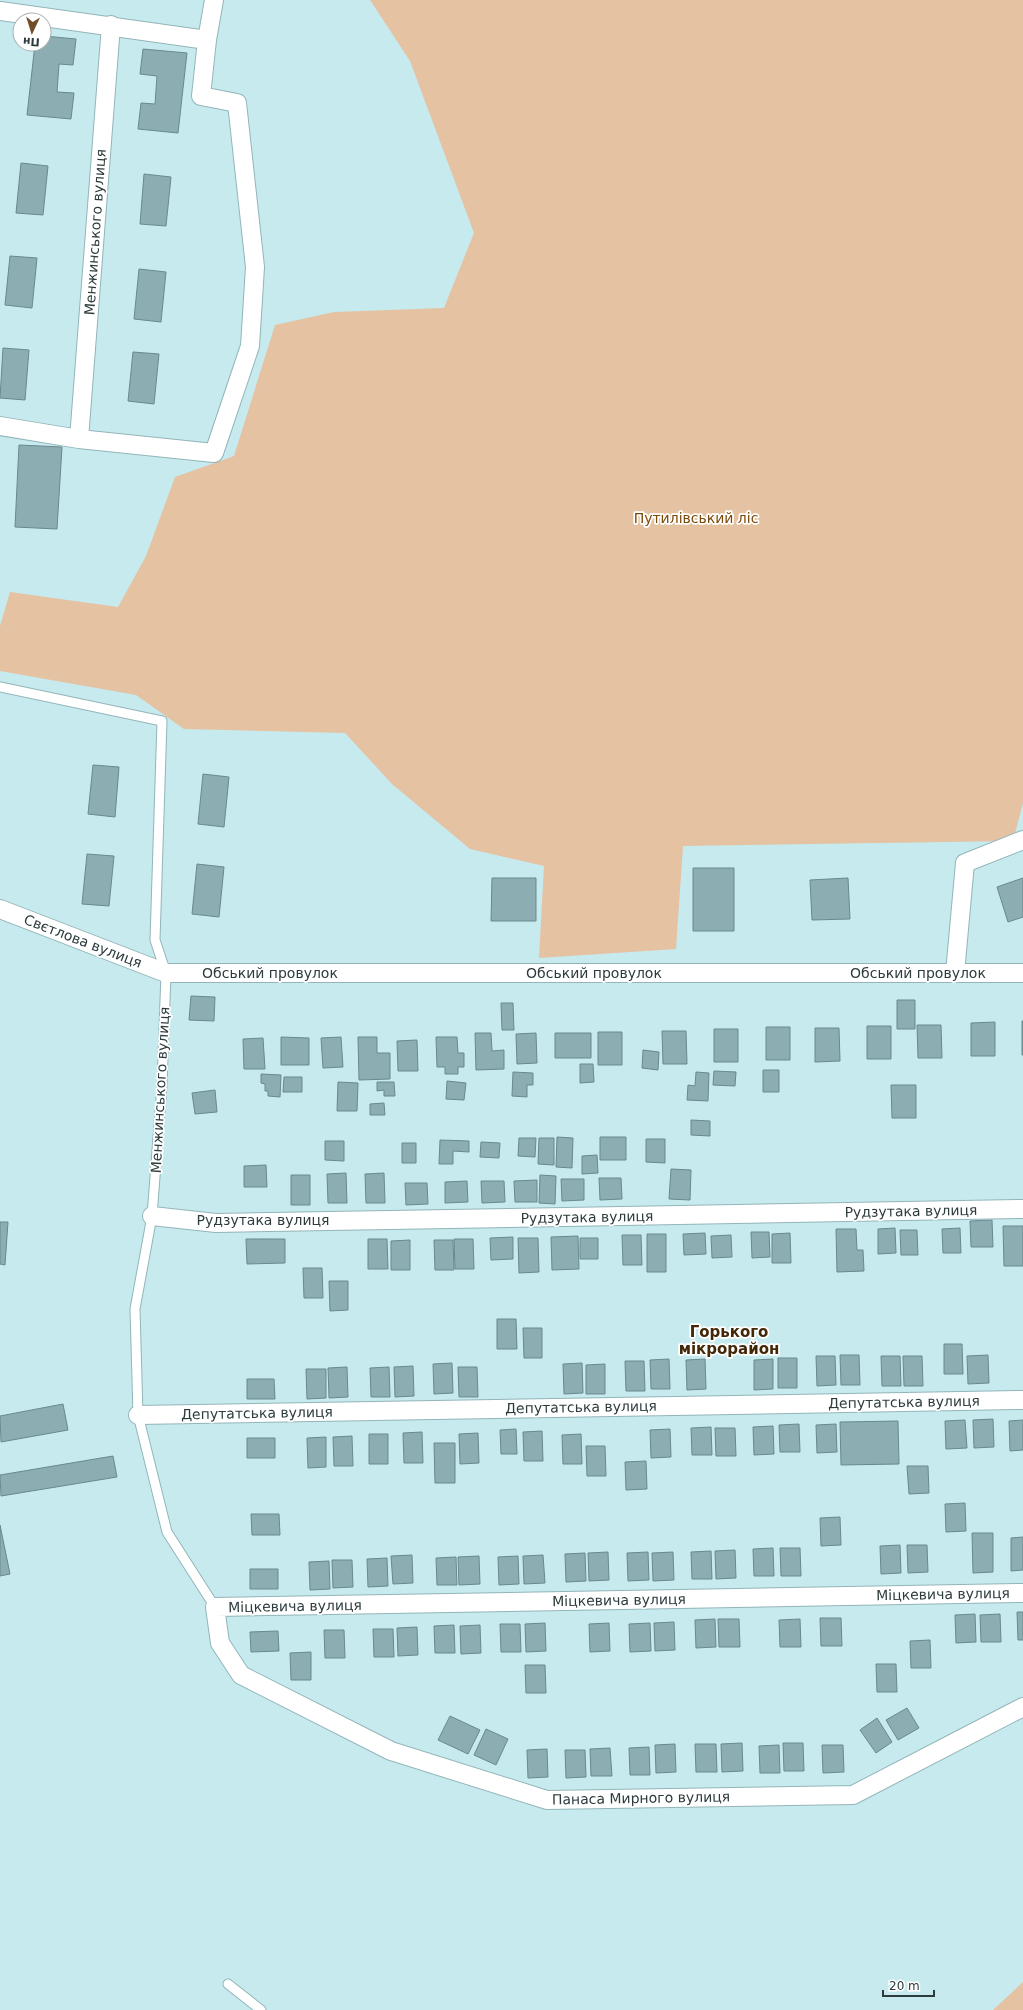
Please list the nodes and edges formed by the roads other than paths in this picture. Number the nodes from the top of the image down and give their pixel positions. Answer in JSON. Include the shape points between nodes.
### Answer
{"nodes":[{"id":1,"x":214,"y":0,"type":"edge"},
{"id":2,"x":0,"y":11,"type":"edge"},
{"id":3,"x":111,"y":25,"type":"junction"},
{"id":4,"x":207,"y":40,"type":"junction"},
{"id":5,"x":0,"y":426,"type":"edge"},
{"id":6,"x":80,"y":439,"type":"junction"},
{"id":7,"x":0,"y":687,"type":"edge"},
{"id":8,"x":1023,"y":840,"type":"edge"},
{"id":9,"x":0,"y":909,"type":"edge"},
{"id":10,"x":166,"y":973,"type":"junction"},
{"id":11,"x":955,"y":973,"type":"junction"},
{"id":12,"x":1023,"y":973,"type":"edge"},
{"id":13,"x":1023,"y":1209,"type":"edge"},
{"id":14,"x":152,"y":1216,"type":"junction"},
{"id":15,"x":1023,"y":1400,"type":"edge"},
{"id":16,"x":138,"y":1415,"type":"junction"},
{"id":17,"x":1023,"y":1593,"type":"edge"},
{"id":18,"x":215,"y":1607,"type":"junction"},
{"id":19,"x":1023,"y":1707,"type":"edge"},
{"id":20,"x":228,"y":1984,"type":"dead end"},
{"id":21,"x":261,"y":2010,"type":"edge"}],
"edges":[{"from":1,"to":4,"type":"street"},
{"from":2,"to":3,"type":"street"},
{"from":3,"to":4,"type":"street"},
{"from":3,"to":6,"type":"street","name":"Менжинського вулиця"},
{"from":4,"to":6,"type":"street","via":[[202,96],[237,103],[255,267],[250,346],[214,452]]},
{"from":5,"to":6,"type":"street"},
{"from":7,"to":10,"type":"lane","name":"Менжинського вулиця","via":[[162,721],[155,940]]},
{"from":8,"to":11,"type":"street","via":[[965,863]]},
{"from":9,"to":10,"type":"street","name":"Свєтлова вулиця"},
{"from":10,"to":11,"type":"street","name":"Обський провулок"},
{"from":10,"to":14,"type":"lane","name":"Менжинського вулиця","via":[[162,1085]]},
{"from":11,"to":12,"type":"street","name":"Обський провулок"},
{"from":13,"to":14,"type":"street","name":"Рудзутака вулиця","via":[[216,1223]]},
{"from":14,"to":16,"type":"lane","name":"Менжинського вулиця","via":[[135,1310]]},
{"from":15,"to":16,"type":"street","name":"Депутатська вулиця"},
{"from":16,"to":18,"type":"lane","name":"Менжинського вулиця","via":[[167,1532]]},
{"from":17,"to":18,"type":"street","name":"Міцкевича вулиця"},
{"from":18,"to":19,"type":"street","name":"Панаса Мирного вулиця","via":[[220,1643],[241,1676],[391,1751],[547,1800],[853,1795]]},
{"from":20,"to":21,"type":"lane"}]}
